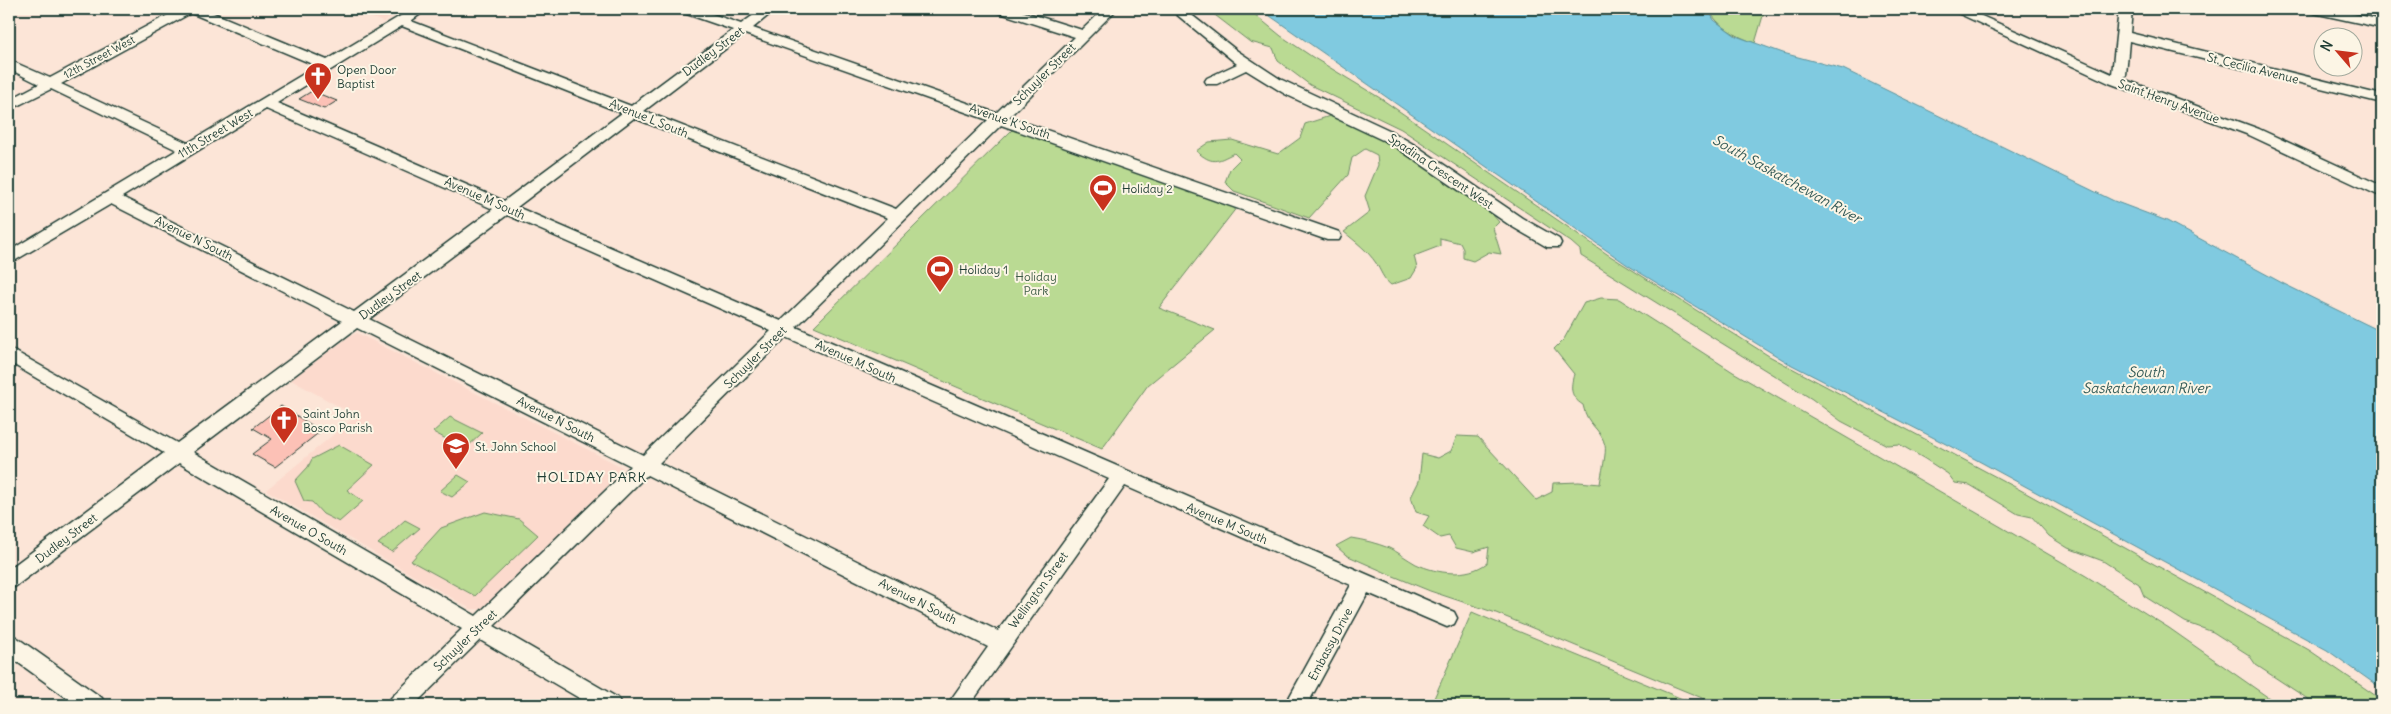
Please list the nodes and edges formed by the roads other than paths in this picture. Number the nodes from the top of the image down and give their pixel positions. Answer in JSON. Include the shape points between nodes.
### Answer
{"nodes":[{"id":1,"x":191,"y":9,"type":"edge"},
{"id":2,"x":421,"y":9,"type":"edge"},
{"id":3,"x":686,"y":9,"type":"edge"},
{"id":4,"x":770,"y":9,"type":"edge"},
{"id":5,"x":1002,"y":9,"type":"edge"},
{"id":6,"x":1111,"y":9,"type":"edge"},
{"id":7,"x":1176,"y":9,"type":"edge"},
{"id":8,"x":1956,"y":9,"type":"edge"},
{"id":9,"x":2126,"y":9,"type":"edge"},
{"id":10,"x":2314,"y":9,"type":"edge"},
{"id":11,"x":400,"y":21,"type":"junction"},
{"id":12,"x":2382,"y":24,"type":"edge"},
{"id":13,"x":743,"y":29,"type":"junction"},
{"id":14,"x":1083,"y":35,"type":"junction"},
{"id":15,"x":2124,"y":36,"type":"junction"},
{"id":16,"x":9,"y":64,"type":"edge"},
{"id":17,"x":328,"y":65,"type":"junction"},
{"id":18,"x":1246,"y":65,"type":"junction"},
{"id":19,"x":2114,"y":80,"type":"junction"},
{"id":20,"x":1212,"y":81,"type":"dead end"},
{"id":21,"x":50,"y":84,"type":"junction"},
{"id":22,"x":2382,"y":99,"type":"edge"},
{"id":23,"x":266,"y":103,"type":"junction"},
{"id":24,"x":9,"y":106,"type":"edge"},
{"id":25,"x":634,"y":111,"type":"junction"},
{"id":26,"x":999,"y":118,"type":"junction"},
{"id":27,"x":187,"y":149,"type":"junction"},
{"id":28,"x":2382,"y":192,"type":"edge"},
{"id":29,"x":110,"y":197,"type":"junction"},
{"id":30,"x":506,"y":207,"type":"junction"},
{"id":31,"x":898,"y":216,"type":"junction"},
{"id":32,"x":1333,"y":236,"type":"dead end"},
{"id":33,"x":9,"y":239,"type":"edge"},
{"id":34,"x":1553,"y":243,"type":"dead end"},
{"id":35,"x":25,"y":248,"type":"junction"},
{"id":36,"x":9,"y":258,"type":"edge"},
{"id":37,"x":356,"y":319,"type":"junction"},
{"id":38,"x":784,"y":329,"type":"junction"},
{"id":39,"x":9,"y":354,"type":"edge"},
{"id":40,"x":178,"y":453,"type":"junction"},
{"id":41,"x":647,"y":464,"type":"junction"},
{"id":42,"x":1121,"y":477,"type":"junction"},
{"id":43,"x":9,"y":580,"type":"edge"},
{"id":44,"x":1363,"y":582,"type":"junction"},
{"id":45,"x":1447,"y":618,"type":"dead end"},
{"id":46,"x":478,"y":628,"type":"junction"},
{"id":47,"x":1001,"y":643,"type":"junction"},
{"id":48,"x":9,"y":644,"type":"edge"},
{"id":49,"x":94,"y":705,"type":"edge"},
{"id":50,"x":399,"y":705,"type":"edge"},
{"id":51,"x":610,"y":705,"type":"edge"},
{"id":52,"x":958,"y":705,"type":"edge"},
{"id":53,"x":1296,"y":705,"type":"edge"}],
"edges":[{"from":1,"to":17,"type":"street"},
{"from":1,"to":21,"type":"street","name":"12th Street West"},
{"from":2,"to":11,"type":"street","name":"11th Street West"},
{"from":3,"to":13,"type":"street","name":"Avenue K South"},
{"from":4,"to":13,"type":"street","name":"Dudley Street"},
{"from":5,"to":14,"type":"street"},
{"from":6,"to":14,"type":"street","name":"Schuyler Street"},
{"from":7,"to":18,"type":"street","name":"Spadina Crescent West"},
{"from":8,"to":19,"type":"street","name":"Saint Henry Avenue"},
{"from":9,"to":15,"type":"street"},
{"from":10,"to":12,"type":"street"},
{"from":11,"to":17,"type":"street","name":"11th Street West"},
{"from":11,"to":25,"type":"street","name":"Avenue L South"},
{"from":13,"to":25,"type":"street","name":"Dudley Street"},
{"from":13,"to":26,"type":"street","name":"Avenue K South"},
{"from":14,"to":26,"type":"street","name":"Schuyler Street"},
{"from":15,"to":19,"type":"street","via":[[2119,76]]},
{"from":15,"to":22,"type":"street","name":"St. Cecilia Avenue"},
{"from":16,"to":21,"type":"street"},
{"from":17,"to":23,"type":"street","name":"11th Street West"},
{"from":18,"to":20,"type":"street"},
{"from":18,"to":34,"type":"street","name":"Spadina Crescent West","via":[[1289,90],[1414,150]]},
{"from":19,"to":28,"type":"street","name":"Saint Henry Avenue","via":[[2254,132]]},
{"from":21,"to":24,"type":"street","name":"12th Street West"},
{"from":21,"to":27,"type":"street"},
{"from":23,"to":27,"type":"street","name":"11th Street West"},
{"from":23,"to":30,"type":"street","name":"Avenue M South"},
{"from":25,"to":30,"type":"street","name":"Dudley Street"},
{"from":25,"to":31,"type":"street","name":"Avenue L South"},
{"from":26,"to":31,"type":"street","name":"Schuyler Street"},
{"from":26,"to":32,"type":"street","name":"Avenue K South"},
{"from":27,"to":29,"type":"street","name":"11th Street West"},
{"from":29,"to":35,"type":"street","name":"11th Street West"},
{"from":29,"to":37,"type":"street","name":"Avenue N South"},
{"from":30,"to":37,"type":"street","name":"Dudley Street"},
{"from":30,"to":38,"type":"street","name":"Avenue M South"},
{"from":31,"to":38,"type":"street","name":"Schuyler Street"},
{"from":33,"to":35,"type":"street"},
{"from":35,"to":36,"type":"street","name":"11th Street West"},
{"from":37,"to":40,"type":"street","name":"Dudley Street"},
{"from":37,"to":41,"type":"street","name":"Avenue N South"},
{"from":38,"to":41,"type":"street","name":"Schuyler Street"},
{"from":38,"to":42,"type":"street","name":"Avenue M South"},
{"from":39,"to":40,"type":"street","name":"Avenue O South"},
{"from":40,"to":43,"type":"street","name":"Dudley Street"},
{"from":40,"to":46,"type":"street","name":"Avenue O South"},
{"from":41,"to":46,"type":"street","name":"Schuyler Street"},
{"from":41,"to":47,"type":"street","name":"Avenue N South"},
{"from":42,"to":44,"type":"street","name":"Avenue M South"},
{"from":42,"to":47,"type":"street","name":"Wellington Street"},
{"from":44,"to":45,"type":"street","name":"Avenue M South"},
{"from":44,"to":53,"type":"street","name":"Embassy Drive"},
{"from":46,"to":50,"type":"street","name":"Schuyler Street"},
{"from":46,"to":51,"type":"street","name":"Avenue O South"},
{"from":47,"to":52,"type":"street","name":"Wellington Street"},
{"from":48,"to":49,"type":"street"}]}
